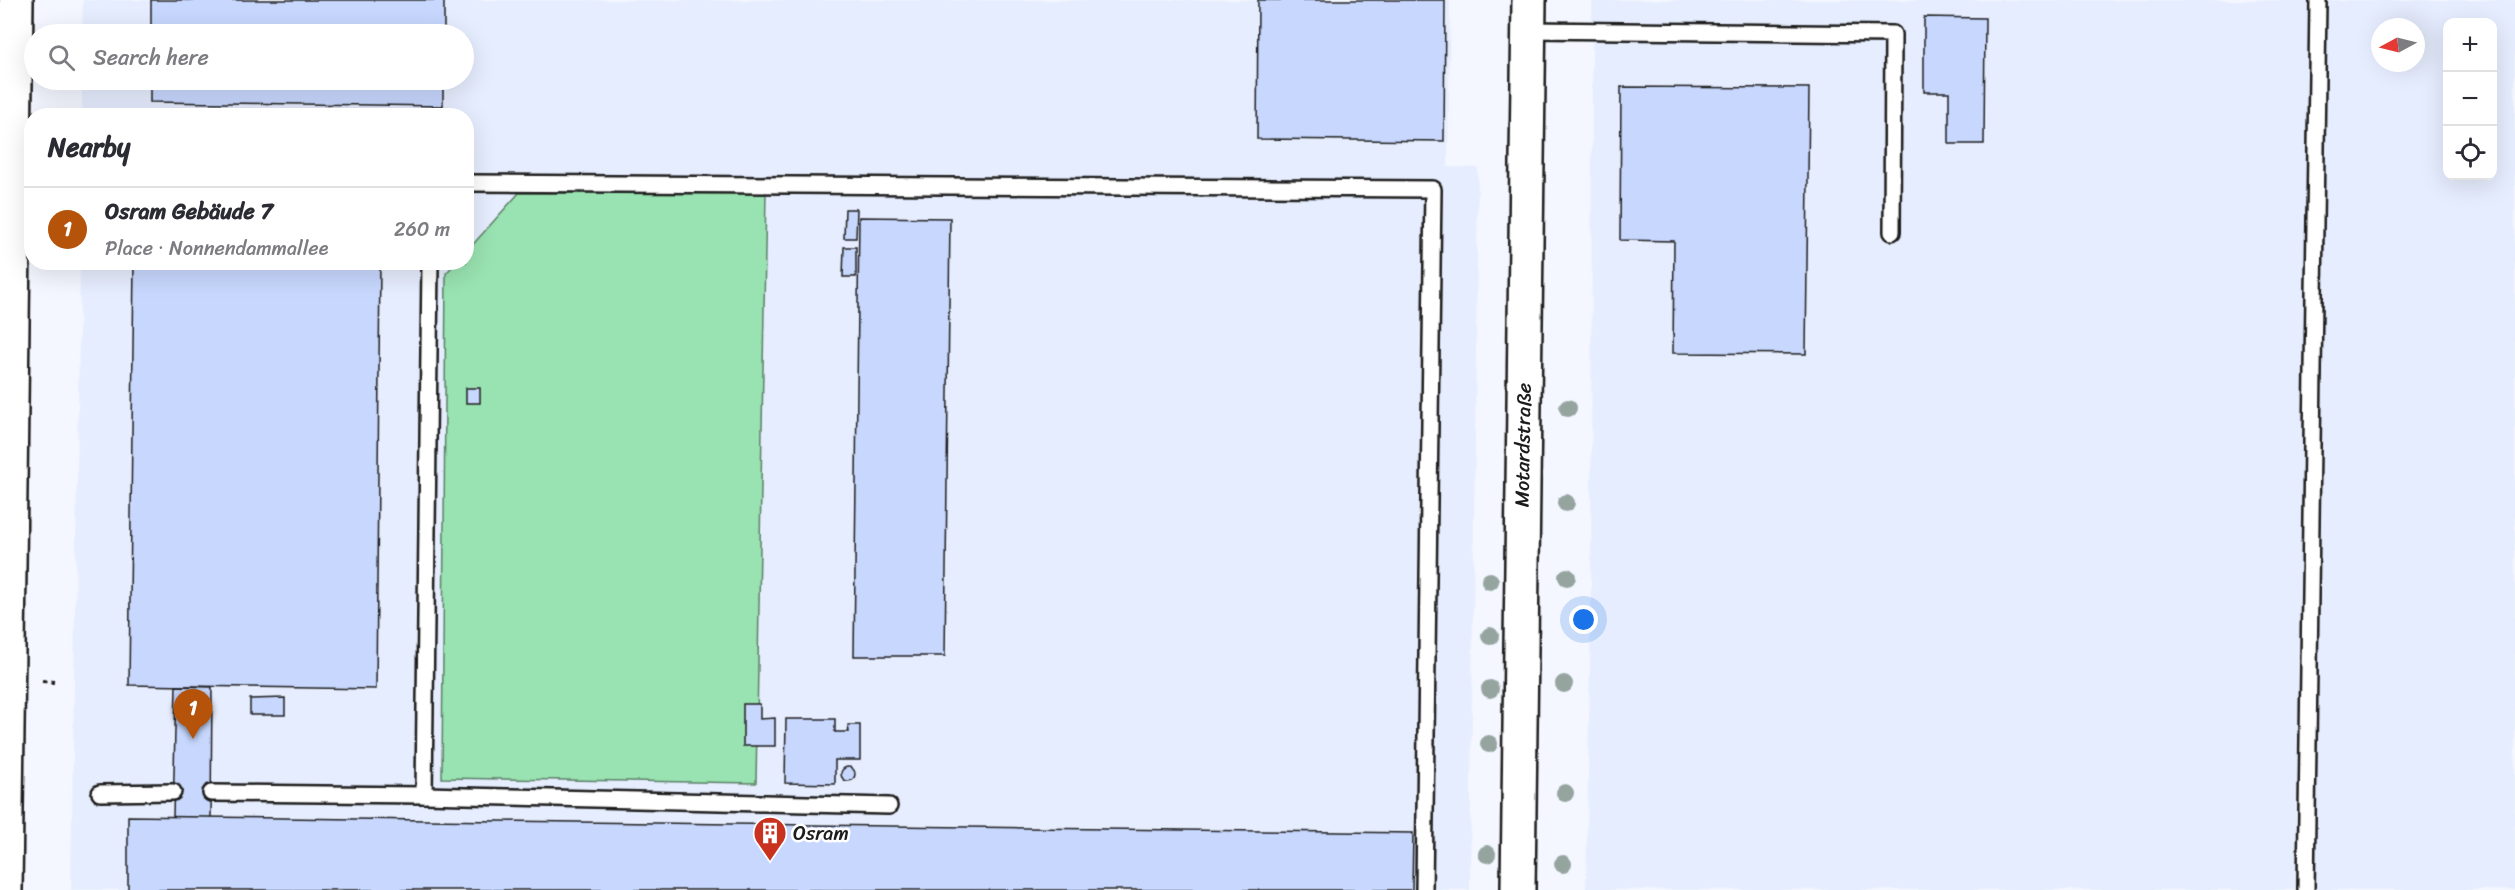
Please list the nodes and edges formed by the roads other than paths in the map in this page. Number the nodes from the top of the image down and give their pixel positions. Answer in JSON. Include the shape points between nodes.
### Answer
{"nodes":[{"id":1,"x":16,"y":0,"type":"edge"},
{"id":2,"x":2318,"y":0,"type":"edge"},
{"id":3,"x":1529,"y":15,"type":"edge"},
{"id":4,"x":23,"y":180,"type":"edge"},
{"id":5,"x":474,"y":183,"type":"edge"},
{"id":6,"x":1892,"y":231,"type":"dead end"},
{"id":7,"x":430,"y":270,"type":"edge"},
{"id":8,"x":3,"y":736,"type":"edge"},
{"id":9,"x":174,"y":792,"type":"dead end"},
{"id":10,"x":100,"y":793,"type":"dead end"},
{"id":11,"x":211,"y":793,"type":"dead end"},
{"id":12,"x":424,"y":795,"type":"junction"},
{"id":13,"x":889,"y":806,"type":"dead end"},
{"id":14,"x":5,"y":890,"type":"edge"},
{"id":15,"x":1424,"y":890,"type":"edge"},
{"id":16,"x":1518,"y":890,"type":"edge"},
{"id":17,"x":2306,"y":890,"type":"edge"}],
"edges":[{"from":1,"to":4,"type":"main road"},
{"from":2,"to":17,"type":"lane"},
{"from":3,"to":6,"type":"lane","via":[[1893,34]]},
{"from":3,"to":16,"type":"main road","name":"Motardstraße"},
{"from":4,"to":8,"type":"main road"},
{"from":5,"to":15,"type":"lane","via":[[1432,189]]},
{"from":7,"to":12,"type":"lane"},
{"from":8,"to":14,"type":"main road"},
{"from":9,"to":10,"type":"lane"},
{"from":11,"to":12,"type":"lane"},
{"from":12,"to":13,"type":"lane"}]}
